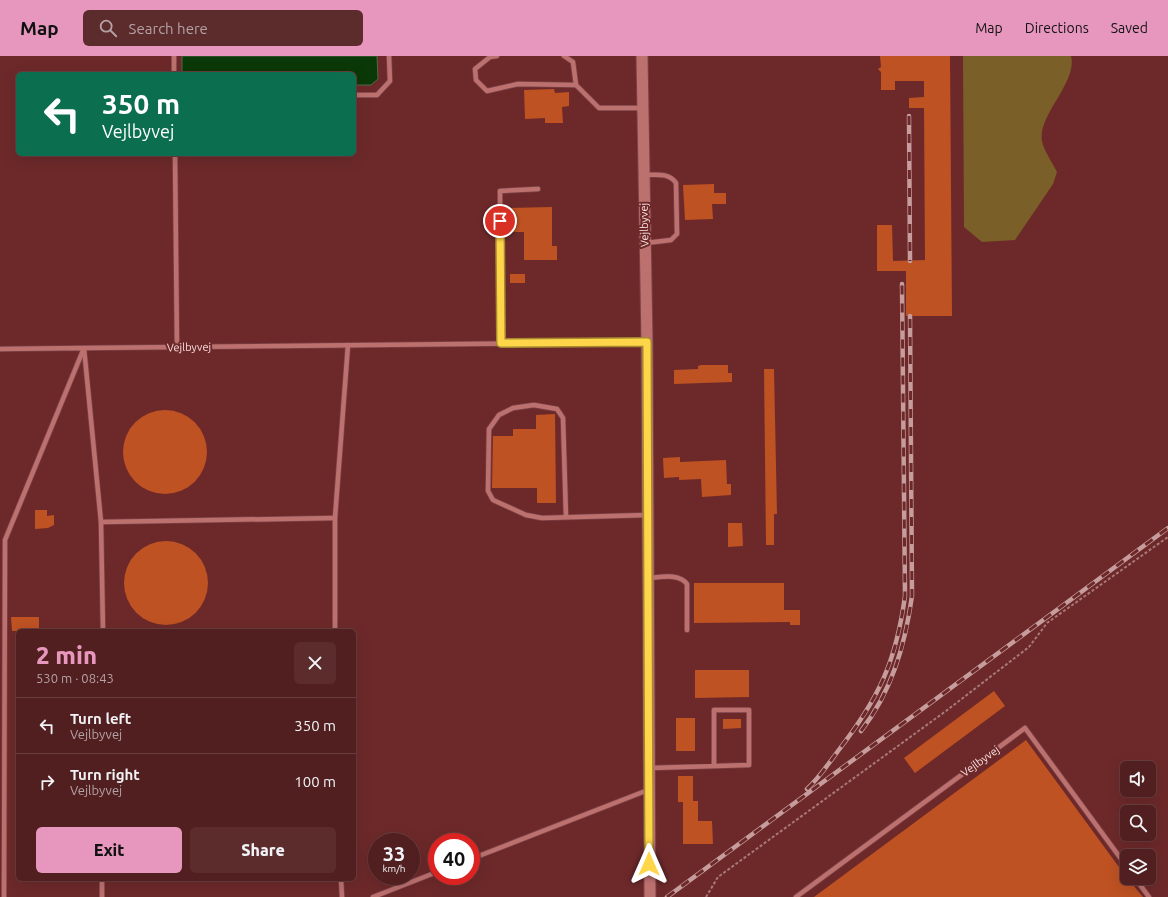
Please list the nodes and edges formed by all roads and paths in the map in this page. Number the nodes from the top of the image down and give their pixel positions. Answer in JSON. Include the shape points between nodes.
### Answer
{"nodes":[{"id":1,"x":174,"y":56,"type":"edge"},
{"id":2,"x":389,"y":56,"type":"edge"},
{"id":3,"x":498,"y":56,"type":"edge"},
{"id":4,"x":564,"y":56,"type":"edge"},
{"id":5,"x":642,"y":56,"type":"edge"},
{"id":6,"x":174,"y":72,"type":"edge"},
{"id":7,"x":576,"y":85,"type":"junction"},
{"id":8,"x":356,"y":95,"type":"edge"},
{"id":9,"x":643,"y":108,"type":"junction"},
{"id":10,"x":175,"y":156,"type":"edge"},
{"id":11,"x":644,"y":175,"type":"junction"},
{"id":12,"x":538,"y":189,"type":"dead end"},
{"id":13,"x":645,"y":243,"type":"junction"},
{"id":14,"x":647,"y":342,"type":"junction"},
{"id":15,"x":501,"y":343,"type":"junction"},
{"id":16,"x":348,"y":345,"type":"junction"},
{"id":17,"x":176,"y":347,"type":"junction"},
{"id":18,"x":84,"y":348,"type":"junction"},
{"id":19,"x":0,"y":349,"type":"edge"},
{"id":20,"x":647,"y":515,"type":"junction"},
{"id":21,"x":566,"y":517,"type":"junction"},
{"id":22,"x":335,"y":518,"type":"junction"},
{"id":23,"x":101,"y":522,"type":"junction"},
{"id":24,"x":1168,"y":537,"type":"edge"},
{"id":25,"x":648,"y":578,"type":"junction"},
{"id":26,"x":103,"y":629,"type":"edge"},
{"id":27,"x":335,"y":629,"type":"edge"},
{"id":28,"x":687,"y":630,"type":"dead end"},
{"id":29,"x":714,"y":766,"type":"junction"},
{"id":30,"x":649,"y":768,"type":"junction"},
{"id":31,"x":649,"y":790,"type":"junction"},
{"id":32,"x":480,"y":856,"type":"edge"},
{"id":33,"x":1120,"y":857,"type":"edge"},
{"id":34,"x":428,"y":876,"type":"edge"},
{"id":35,"x":102,"y":881,"type":"edge"},
{"id":36,"x":341,"y":881,"type":"edge"},
{"id":37,"x":1140,"y":885,"type":"edge"},
{"id":38,"x":4,"y":897,"type":"edge"},
{"id":39,"x":102,"y":897,"type":"edge"},
{"id":40,"x":342,"y":897,"type":"edge"},
{"id":41,"x":373,"y":897,"type":"edge"},
{"id":42,"x":650,"y":897,"type":"edge"},
{"id":43,"x":706,"y":897,"type":"edge"},
{"id":44,"x":796,"y":897,"type":"edge"},
{"id":45,"x":1149,"y":897,"type":"edge"}],
"edges":[{"from":1,"to":6,"type":"lane"},
{"from":2,"to":8,"type":"lane","via":[[390,81],[377,95]]},
{"from":3,"to":7,"type":"lane","via":[[490,57],[476,69],[476,80],[487,91],[518,84]]},
{"from":4,"to":7,"type":"lane","via":[[573,62]]},
{"from":5,"to":9,"type":"street","name":"Vejlbyvej"},
{"from":7,"to":9,"type":"lane","via":[[599,108]]},
{"from":9,"to":11,"type":"street","name":"Vejlbyvej"},
{"from":10,"to":17,"type":"lane"},
{"from":11,"to":13,"type":"street","name":"Vejlbyvej"},
{"from":11,"to":13,"type":"lane","via":[[667,175],[676,183],[678,234],[671,240]]},
{"from":12,"to":15,"type":"lane","via":[[500,190]]},
{"from":13,"to":14,"type":"street","name":"Vejlbyvej"},
{"from":14,"to":15,"type":"lane","name":"Vejlbyvej"},
{"from":14,"to":20,"type":"street","name":"Vejlbyvej"},
{"from":15,"to":16,"type":"lane","name":"Vejlbyvej"},
{"from":16,"to":17,"type":"lane","name":"Vejlbyvej"},
{"from":16,"to":22,"type":"lane"},
{"from":17,"to":18,"type":"lane","name":"Vejlbyvej"},
{"from":18,"to":19,"type":"lane","name":"Vejlbyvej"},
{"from":18,"to":23,"type":"lane"},
{"from":18,"to":38,"type":"lane","via":[[5,540]]},
{"from":20,"to":21,"type":"lane"},
{"from":20,"to":25,"type":"street","name":"Vejlbyvej"},
{"from":21,"to":21,"type":"lane","via":[[542,518],[526,515],[493,500],[488,491],[489,429],[499,415],[512,408],[534,405],[557,409],[563,418]]},
{"from":22,"to":23,"type":"lane"},
{"from":22,"to":27,"type":"lane"},
{"from":23,"to":26,"type":"lane"},
{"from":24,"to":43,"type":"path","via":[[1047,623],[1029,647],[946,711],[718,877]]},
{"from":25,"to":28,"type":"lane","via":[[677,577],[684,580],[687,584]]},
{"from":25,"to":30,"type":"street","name":"Vejlbyvej"},
{"from":29,"to":29,"type":"lane","via":[[748,765],[749,710],[714,710]]},
{"from":29,"to":30,"type":"lane"},
{"from":30,"to":31,"type":"street","name":"Vejlbyvej"},
{"from":31,"to":32,"type":"lane"},
{"from":31,"to":42,"type":"street","name":"Vejlbyvej"},
{"from":33,"to":44,"type":"lane","name":"Vejlbyvej","via":[[1025,728]]},
{"from":34,"to":41,"type":"lane"},
{"from":35,"to":39,"type":"lane"},
{"from":36,"to":40,"type":"lane"},
{"from":37,"to":45,"type":"lane"}]}
